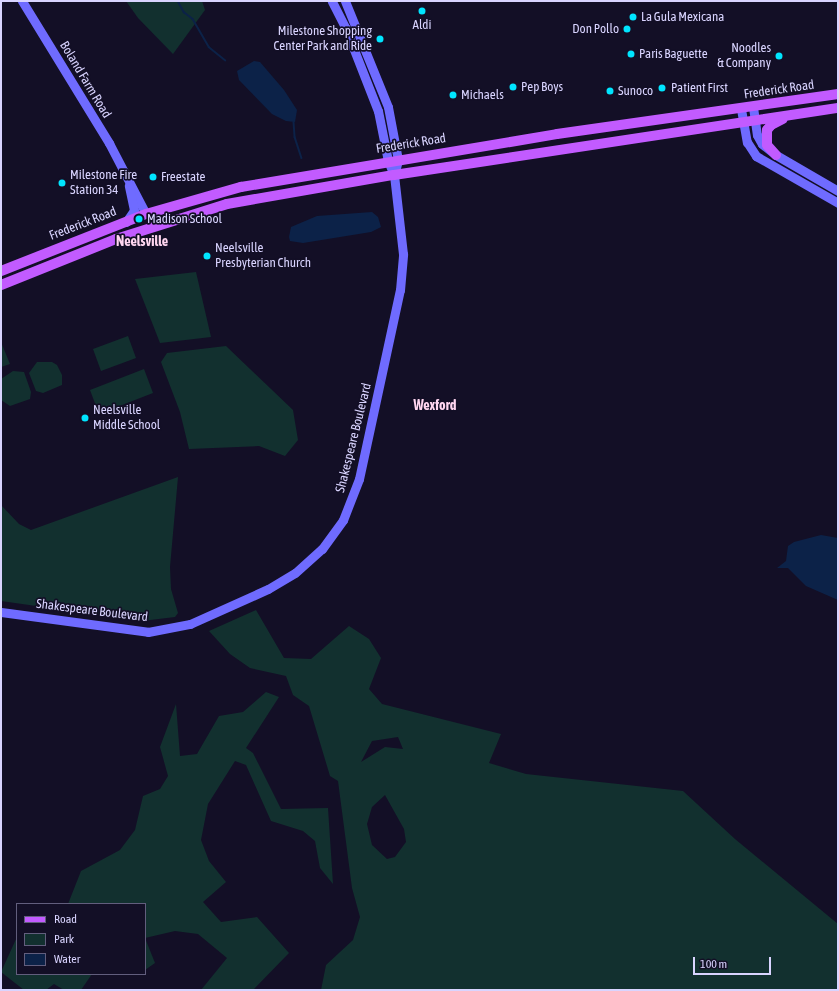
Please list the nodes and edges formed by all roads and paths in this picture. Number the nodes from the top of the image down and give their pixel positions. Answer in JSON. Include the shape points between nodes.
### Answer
{"nodes":[{"id":1,"x":22,"y":1,"type":"edge"},
{"id":2,"x":332,"y":1,"type":"edge"},
{"id":3,"x":345,"y":1,"type":"edge"},
{"id":4,"x":838,"y":94,"type":"edge"},
{"id":5,"x":753,"y":107,"type":"junction"},
{"id":6,"x":741,"y":109,"type":"junction"},
{"id":7,"x":836,"y":109,"type":"edge"},
{"id":8,"x":793,"y":115,"type":"junction"},
{"id":9,"x":754,"y":120,"type":"junction"},
{"id":10,"x":743,"y":122,"type":"junction"},
{"id":11,"x":776,"y":155,"type":"junction"},
{"id":12,"x":398,"y":160,"type":"junction"},
{"id":13,"x":388,"y":161,"type":"junction"},
{"id":14,"x":125,"y":173,"type":"junction"},
{"id":15,"x":394,"y":175,"type":"junction"},
{"id":16,"x":838,"y":191,"type":"edge"},
{"id":17,"x":838,"y":203,"type":"edge"},
{"id":18,"x":146,"y":214,"type":"junction"},
{"id":19,"x":126,"y":222,"type":"junction"},
{"id":20,"x":116,"y":239,"type":"junction"},
{"id":21,"x":1,"y":271,"type":"edge"},
{"id":22,"x":1,"y":285,"type":"edge"},
{"id":23,"x":1,"y":612,"type":"edge"}],
"edges":[{"from":1,"to":14,"type":"street","name":"Boland Farm Road"},
{"from":2,"to":13,"type":"street","name":"Shakespeare Boulevard","via":[[373,95],[384,132]]},
{"from":3,"to":12,"type":"street","name":"Shakespeare Boulevard","via":[[386,101]]},
{"from":4,"to":5,"type":"main road","name":"Frederick Road"},
{"from":5,"to":6,"type":"main road","name":"Frederick Road"},
{"from":5,"to":9,"type":"street"},
{"from":6,"to":10,"type":"street"},
{"from":6,"to":12,"type":"main road","name":"Frederick Road"},
{"from":7,"to":8,"type":"main road","name":"Frederick Road"},
{"from":8,"to":9,"type":"main road","name":"Frederick Road"},
{"from":8,"to":11,"type":"main road","via":[[771,124],[767,130],[768,145]]},
{"from":9,"to":10,"type":"main road","name":"Frederick Road"},
{"from":9,"to":11,"type":"street","via":[[759,140]]},
{"from":10,"to":15,"type":"main road","name":"Frederick Road"},
{"from":10,"to":17,"type":"street","via":[[747,142],[756,156]]},
{"from":11,"to":16,"type":"street"},
{"from":12,"to":13,"type":"main road","name":"Frederick Road"},
{"from":12,"to":15,"type":"street","name":"Shakespeare Boulevard"},
{"from":13,"to":15,"type":"street","name":"Shakespeare Boulevard"},
{"from":13,"to":18,"type":"main road","name":"Frederick Road","via":[[241,187]]},
{"from":14,"to":18,"type":"street","name":"Boland Farm Road"},
{"from":14,"to":19,"type":"street","name":"Boland Farm Road","via":[[134,205],[133,214]]},
{"from":15,"to":20,"type":"main road","name":"Frederick Road","via":[[227,204]]},
{"from":15,"to":23,"type":"street","name":"Shakespeare Boulevard","via":[[403,254],[400,290],[359,479],[343,520],[322,549],[295,573],[268,589],[190,624],[165,630],[130,631]]},
{"from":18,"to":19,"type":"main road","name":"Frederick Road"},
{"from":18,"to":20,"type":"main road","via":[[140,224]]},
{"from":19,"to":21,"type":"main road","name":"Frederick Road"},
{"from":20,"to":22,"type":"main road","name":"Frederick Road"}]}
